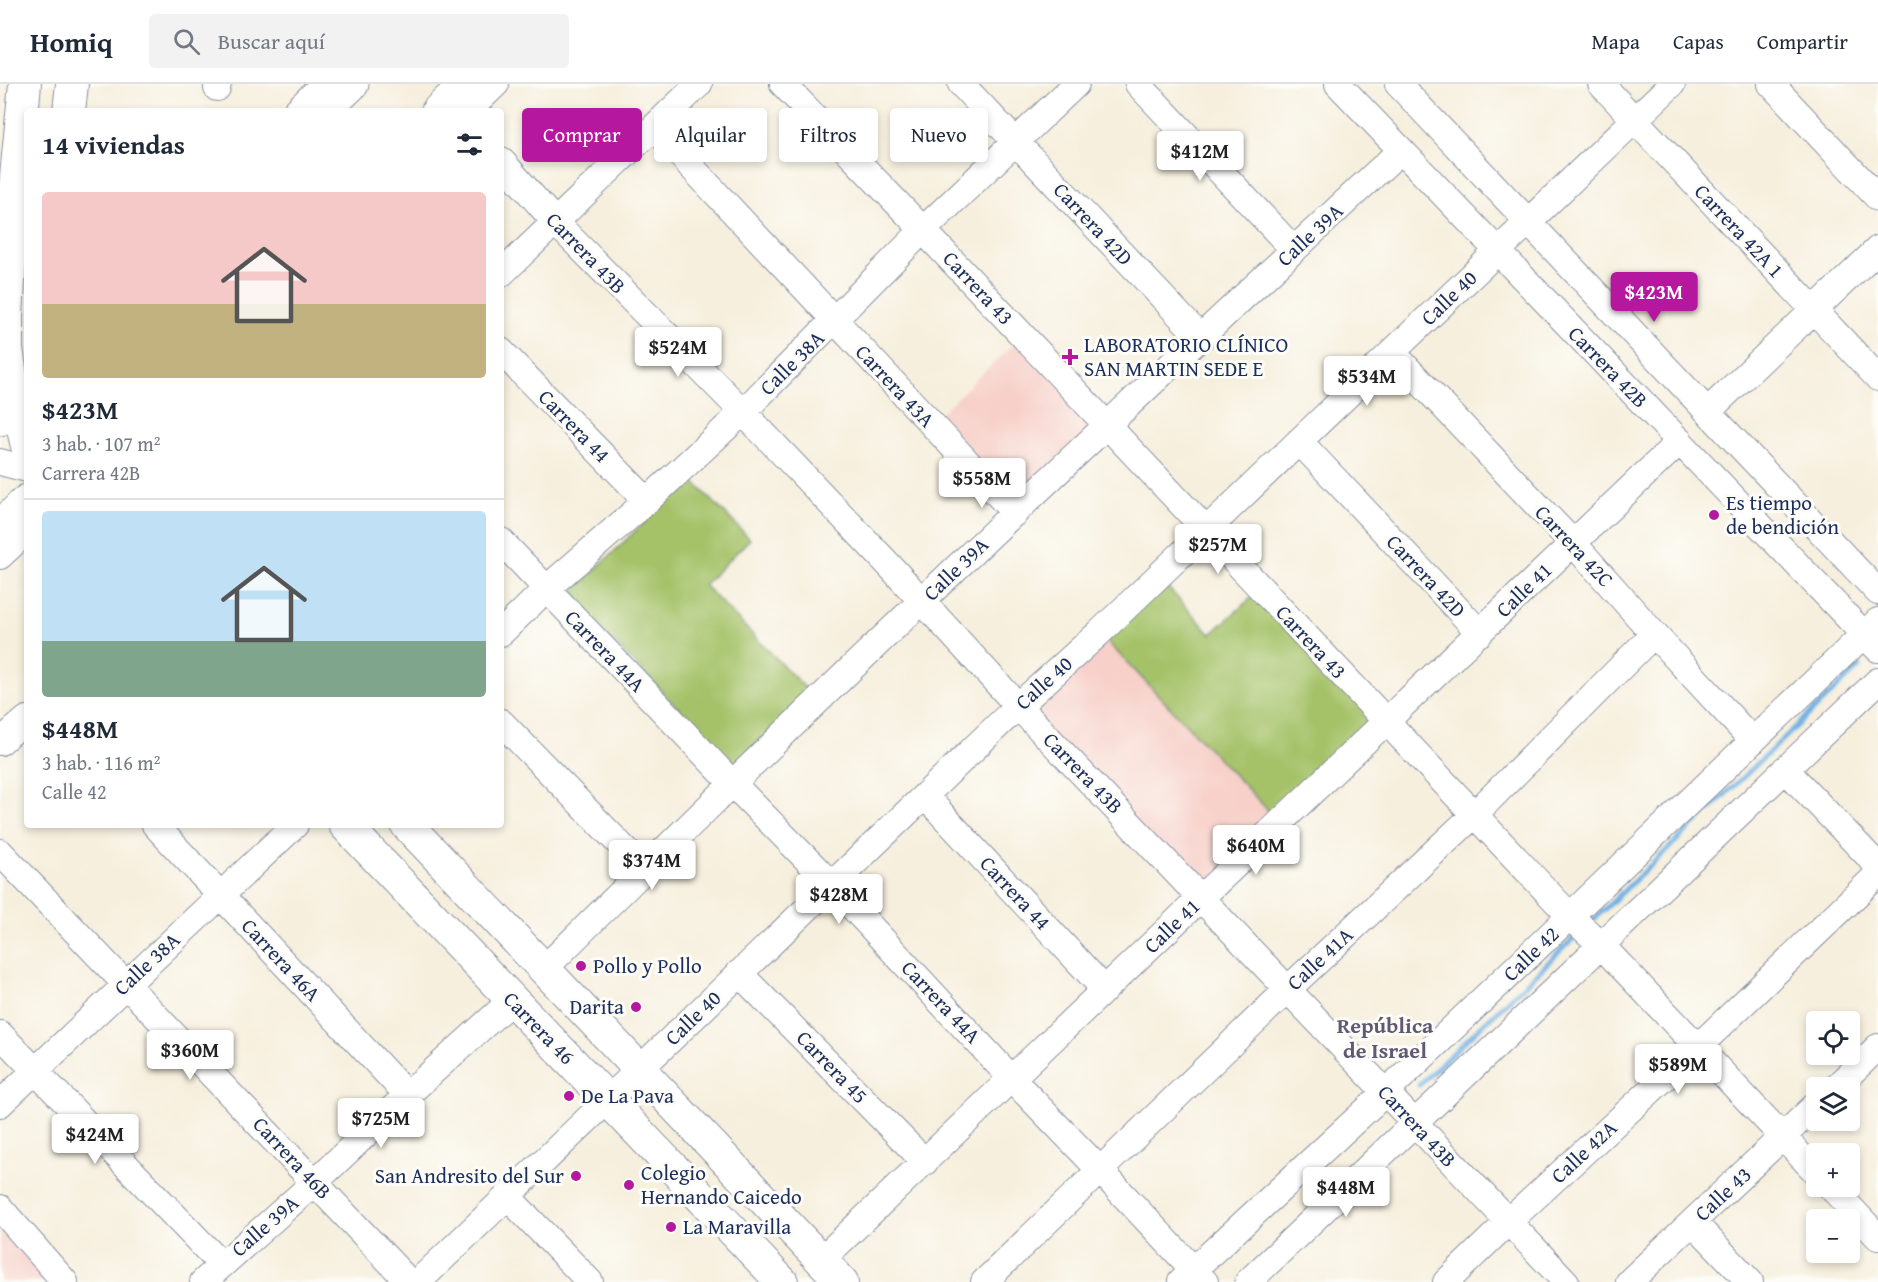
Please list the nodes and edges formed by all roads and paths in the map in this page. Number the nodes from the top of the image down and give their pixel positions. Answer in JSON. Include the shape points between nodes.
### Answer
{"nodes":[{"id":1,"x":25,"y":84,"type":"edge"},
{"id":2,"x":72,"y":84,"type":"edge"},
{"id":3,"x":324,"y":84,"type":"edge"},
{"id":4,"x":352,"y":84,"type":"edge"},
{"id":5,"x":466,"y":84,"type":"edge"},
{"id":6,"x":496,"y":84,"type":"edge"},
{"id":7,"x":699,"y":84,"type":"edge"},
{"id":8,"x":783,"y":84,"type":"edge"},
{"id":9,"x":961,"y":84,"type":"edge"},
{"id":10,"x":1076,"y":84,"type":"edge"},
{"id":11,"x":1138,"y":84,"type":"edge"},
{"id":12,"x":1338,"y":84,"type":"edge"},
{"id":13,"x":1398,"y":84,"type":"edge"},
{"id":14,"x":1601,"y":84,"type":"edge"},
{"id":15,"x":1672,"y":84,"type":"edge"},
{"id":16,"x":1771,"y":84,"type":"edge"},
{"id":17,"x":69,"y":108,"type":"edge"},
{"id":18,"x":299,"y":108,"type":"edge"},
{"id":19,"x":326,"y":108,"type":"edge"},
{"id":20,"x":441,"y":108,"type":"edge"},
{"id":21,"x":471,"y":108,"type":"edge"},
{"id":22,"x":674,"y":108,"type":"edge"},
{"id":23,"x":1635,"y":120,"type":"junction"},
{"id":24,"x":654,"y":127,"type":"edge"},
{"id":25,"x":1015,"y":141,"type":"junction"},
{"id":26,"x":1401,"y":150,"type":"junction"},
{"id":27,"x":686,"y":162,"type":"edge"},
{"id":28,"x":504,"y":163,"type":"edge"},
{"id":29,"x":8,"y":185,"type":"edge"},
{"id":30,"x":1878,"y":198,"type":"edge"},
{"id":31,"x":555,"y":222,"type":"junction"},
{"id":32,"x":1528,"y":222,"type":"junction"},
{"id":33,"x":923,"y":230,"type":"junction"},
{"id":34,"x":1878,"y":249,"type":"edge"},
{"id":35,"x":1294,"y":250,"type":"junction"},
{"id":36,"x":1498,"y":251,"type":"junction"},
{"id":37,"x":504,"y":271,"type":"edge"},
{"id":38,"x":1814,"y":310,"type":"junction"},
{"id":39,"x":834,"y":321,"type":"junction"},
{"id":40,"x":1201,"y":338,"type":"junction"},
{"id":41,"x":1392,"y":352,"type":"junction"},
{"id":42,"x":504,"y":354,"type":"edge"},
{"id":43,"x":1878,"y":378,"type":"edge"},
{"id":44,"x":14,"y":393,"type":"edge"},
{"id":45,"x":1708,"y":411,"type":"junction"},
{"id":46,"x":743,"y":412,"type":"junction"},
{"id":47,"x":1108,"y":426,"type":"junction"},
{"id":48,"x":24,"y":434,"type":"edge"},
{"id":49,"x":1299,"y":441,"type":"junction"},
{"id":50,"x":1680,"y":441,"type":"junction"},
{"id":51,"x":0,"y":462,"type":"edge"},
{"id":52,"x":24,"y":468,"type":"edge"},
{"id":53,"x":647,"y":501,"type":"junction"},
{"id":54,"x":24,"y":504,"type":"edge"},
{"id":55,"x":1015,"y":513,"type":"junction"},
{"id":56,"x":0,"y":526,"type":"edge"},
{"id":57,"x":1206,"y":531,"type":"junction"},
{"id":58,"x":24,"y":534,"type":"edge"},
{"id":59,"x":1573,"y":543,"type":"junction"},
{"id":60,"x":504,"y":544,"type":"edge"},
{"id":61,"x":0,"y":556,"type":"edge"},
{"id":62,"x":546,"y":589,"type":"junction"},
{"id":63,"x":1878,"y":592,"type":"edge"},
{"id":64,"x":922,"y":601,"type":"junction"},
{"id":65,"x":504,"y":630,"type":"edge"},
{"id":66,"x":1479,"y":633,"type":"junction"},
{"id":67,"x":1654,"y":634,"type":"junction"},
{"id":68,"x":1873,"y":635,"type":"edge"},
{"id":69,"x":1878,"y":681,"type":"edge"},
{"id":70,"x":1018,"y":706,"type":"junction"},
{"id":71,"x":24,"y":722,"type":"edge"},
{"id":72,"x":1386,"y":722,"type":"junction"},
{"id":73,"x":504,"y":725,"type":"edge"},
{"id":74,"x":1753,"y":741,"type":"junction"},
{"id":75,"x":0,"y":742,"type":"edge"},
{"id":76,"x":1785,"y":769,"type":"junction"},
{"id":77,"x":732,"y":783,"type":"junction"},
{"id":78,"x":925,"y":796,"type":"junction"},
{"id":79,"x":1475,"y":814,"type":"junction"},
{"id":80,"x":158,"y":828,"type":"edge"},
{"id":81,"x":293,"y":828,"type":"edge"},
{"id":82,"x":348,"y":828,"type":"edge"},
{"id":83,"x":410,"y":828,"type":"edge"},
{"id":84,"x":0,"y":852,"type":"edge"},
{"id":85,"x":1878,"y":866,"type":"edge"},
{"id":86,"x":644,"y":869,"type":"junction"},
{"id":87,"x":1878,"y":874,"type":"edge"},
{"id":88,"x":832,"y":885,"type":"junction"},
{"id":89,"x":221,"y":896,"type":"junction"},
{"id":90,"x":1201,"y":898,"type":"junction"},
{"id":91,"x":1572,"y":919,"type":"junction"},
{"id":92,"x":1598,"y":942,"type":"junction"},
{"id":93,"x":544,"y":969,"type":"junction"},
{"id":94,"x":740,"y":973,"type":"junction"},
{"id":95,"x":126,"y":983,"type":"junction"},
{"id":96,"x":1288,"y":989,"type":"junction"},
{"id":97,"x":1105,"y":990,"type":"junction"},
{"id":98,"x":512,"y":1000,"type":"junction"},
{"id":99,"x":0,"y":1034,"type":"edge"},
{"id":100,"x":1698,"y":1047,"type":"junction"},
{"id":101,"x":1878,"y":1047,"type":"edge"},
{"id":102,"x":639,"y":1069,"type":"junction"},
{"id":103,"x":34,"y":1070,"type":"junction"},
{"id":104,"x":1847,"y":1077,"type":"edge"},
{"id":105,"x":1012,"y":1079,"type":"junction"},
{"id":106,"x":1386,"y":1092,"type":"junction"},
{"id":107,"x":407,"y":1095,"type":"junction"},
{"id":108,"x":608,"y":1100,"type":"junction"},
{"id":109,"x":0,"y":1104,"type":"edge"},
{"id":110,"x":1806,"y":1115,"type":"edge"},
{"id":111,"x":1414,"y":1123,"type":"junction"},
{"id":112,"x":1783,"y":1137,"type":"junction"},
{"id":113,"x":1806,"y":1161,"type":"edge"},
{"id":114,"x":925,"y":1162,"type":"junction"},
{"id":115,"x":1100,"y":1169,"type":"junction"},
{"id":116,"x":315,"y":1182,"type":"junction"},
{"id":117,"x":507,"y":1196,"type":"junction"},
{"id":118,"x":1840,"y":1197,"type":"edge"},
{"id":119,"x":0,"y":1208,"type":"edge"},
{"id":120,"x":1508,"y":1222,"type":"junction"},
{"id":121,"x":1693,"y":1222,"type":"junction"},
{"id":122,"x":1878,"y":1237,"type":"edge"},
{"id":123,"x":221,"y":1264,"type":"junction"},
{"id":124,"x":832,"y":1271,"type":"edge"},
{"id":125,"x":1193,"y":1278,"type":"edge"},
{"id":126,"x":65,"y":1282,"type":"edge"},
{"id":127,"x":203,"y":1282,"type":"edge"},
{"id":128,"x":409,"y":1282,"type":"edge"},
{"id":129,"x":418,"y":1282,"type":"edge"},
{"id":130,"x":590,"y":1282,"type":"edge"},
{"id":131,"x":782,"y":1282,"type":"edge"},
{"id":132,"x":984,"y":1282,"type":"edge"},
{"id":133,"x":1248,"y":1282,"type":"edge"},
{"id":134,"x":1446,"y":1282,"type":"edge"},
{"id":135,"x":1566,"y":1282,"type":"edge"},
{"id":136,"x":1629,"y":1282,"type":"edge"},
{"id":137,"x":1750,"y":1282,"type":"edge"}],
"edges":[{"from":1,"to":29,"type":"main road"},
{"from":2,"to":17,"type":"main road"},
{"from":3,"to":18,"type":"street"},
{"from":4,"to":19,"type":"highway"},
{"from":5,"to":20,"type":"highway"},
{"from":6,"to":21,"type":"street"},
{"from":7,"to":22,"type":"street"},
{"from":8,"to":33,"type":"street","name":"Carrera 43"},
{"from":9,"to":25,"type":"street","name":"Carrera 42D"},
{"from":10,"to":25,"type":"street","name":"Calle 38A"},
{"from":11,"to":35,"type":"street"},
{"from":12,"to":26,"type":"street","name":"Carrera 42B"},
{"from":13,"to":32,"type":"street","name":"Carrera 42B"},
{"from":14,"to":23,"type":"street","name":"Carrera 42A 1"},
{"from":15,"to":23,"type":"street","name":"Calle 40"},
{"from":16,"to":30,"type":"street"},
{"from":23,"to":32,"type":"street","name":"Calle 40"},
{"from":23,"to":38,"type":"street","name":"Carrera 42A 1"},
{"from":24,"to":31,"type":"street"},
{"from":25,"to":33,"type":"street","name":"Calle 38A"},
{"from":25,"to":40,"type":"street","name":"Carrera 42D"},
{"from":26,"to":35,"type":"street","name":"Calle 39A"},
{"from":26,"to":36,"type":"street","name":"Carrera 42B"},
{"from":27,"to":39,"type":"street","name":"Carrera 43A"},
{"from":28,"to":31,"type":"street","name":"Carrera 43B"},
{"from":29,"to":44,"type":"main road","via":[[7,349]]},
{"from":31,"to":37,"type":"street"},
{"from":31,"to":46,"type":"street","name":"Carrera 43B"},
{"from":32,"to":36,"type":"street","name":"Calle 40"},
{"from":32,"to":45,"type":"street","name":"Carrera 42B"},
{"from":33,"to":39,"type":"street","name":"Calle 38A"},
{"from":33,"to":47,"type":"street","name":"Carrera 43"},
{"from":34,"to":38,"type":"street"},
{"from":35,"to":40,"type":"street","name":"Calle 39A"},
{"from":36,"to":41,"type":"street","name":"Calle 40"},
{"from":36,"to":50,"type":"street","name":"Carrera 42B"},
{"from":38,"to":43,"type":"street","name":"Carrera 42A 1"},
{"from":38,"to":45,"type":"street"},
{"from":39,"to":46,"type":"street","name":"Calle 38A"},
{"from":39,"to":55,"type":"street","name":"Carrera 43A"},
{"from":40,"to":47,"type":"street","name":"Calle 39A"},
{"from":41,"to":49,"type":"street","name":"Calle 40"},
{"from":41,"to":59,"type":"street","name":"Carrera 42C"},
{"from":42,"to":53,"type":"street","name":"Carrera 44"},
{"from":44,"to":48,"type":"main road"},
{"from":45,"to":63,"type":"street","name":"Carrera 42B"},
{"from":46,"to":53,"type":"street","name":"Calle 38A"},
{"from":46,"to":64,"type":"street","name":"Carrera 43B"},
{"from":47,"to":55,"type":"street","name":"Calle 39A"},
{"from":47,"to":57,"type":"street","name":"Carrera 43"},
{"from":49,"to":57,"type":"street","name":"Calle 40"},
{"from":49,"to":66,"type":"street","name":"Carrera 42D"},
{"from":50,"to":59,"type":"street","name":"Calle 41"},
{"from":50,"to":68,"type":"street","name":"Carrera 42B"},
{"from":51,"to":52,"type":"street"},
{"from":53,"to":62,"type":"street","name":"Calle 38A"},
{"from":54,"to":56,"type":"highway"},
{"from":55,"to":64,"type":"street","name":"Calle 39A"},
{"from":57,"to":70,"type":"street","name":"Calle 40"},
{"from":57,"to":72,"type":"street","name":"Carrera 43"},
{"from":58,"to":61,"type":"street"},
{"from":59,"to":66,"type":"street","name":"Calle 41"},
{"from":59,"to":67,"type":"street","name":"Carrera 42C"},
{"from":60,"to":62,"type":"street","name":"Carrera 44A"},
{"from":62,"to":65,"type":"street","name":"Calle 38A"},
{"from":62,"to":77,"type":"street","name":"Carrera 44A"},
{"from":64,"to":70,"type":"street","name":"Carrera 43B"},
{"from":64,"to":77,"type":"street","name":"Calle 39A"},
{"from":66,"to":72,"type":"street","name":"Calle 41"},
{"from":67,"to":74,"type":"street","name":"Carrera 42C"},
{"from":67,"to":79,"type":"street","name":"Calle 41A"},
{"from":68,"to":74,"type":"street","name":"Calle 42"},
{"from":69,"to":76,"type":"street","name":"Calle 42"},
{"from":70,"to":78,"type":"street","name":"Calle 40"},
{"from":70,"to":90,"type":"street","name":"Carrera 43B"},
{"from":71,"to":75,"type":"street"},
{"from":72,"to":79,"type":"street","name":"Carrera 43"},
{"from":72,"to":90,"type":"street","name":"Calle 41"},
{"from":73,"to":86,"type":"street"},
{"from":74,"to":91,"type":"street","name":"Calle 42"},
{"from":76,"to":85,"type":"street"},
{"from":76,"to":92,"type":"street","name":"Calle 42"},
{"from":77,"to":86,"type":"street","name":"Calle 39A"},
{"from":77,"to":88,"type":"street","name":"Carrera 44A"},
{"from":78,"to":88,"type":"street","name":"Calle 40"},
{"from":78,"to":97,"type":"street","name":"Carrera 44"},
{"from":79,"to":91,"type":"street","name":"Carrera 43"},
{"from":79,"to":96,"type":"street","name":"Calle 41A"},
{"from":80,"to":89,"type":"street","name":"Carrera 46A"},
{"from":81,"to":89,"type":"street","name":"Calle 38A"},
{"from":82,"to":98,"type":"main road","name":"Carrera 46"},
{"from":83,"to":93,"type":"main road","name":"Carrera 46"},
{"from":84,"to":95,"type":"street","name":"Carrera 46B"},
{"from":86,"to":93,"type":"street","name":"Calle 39A"},
{"from":87,"to":100,"type":"street","name":"Calle 42A"},
{"from":88,"to":94,"type":"street","name":"Calle 40"},
{"from":88,"to":105,"type":"street","name":"Carrera 44A"},
{"from":89,"to":95,"type":"street","name":"Calle 38A"},
{"from":89,"to":107,"type":"street","name":"Carrera 46A"},
{"from":90,"to":96,"type":"street","name":"Carrera 43B"},
{"from":90,"to":97,"type":"street","name":"Calle 41"},
{"from":91,"to":92,"type":"street","name":"Carrera 43"},
{"from":91,"to":106,"type":"street","name":"Calle 42"},
{"from":92,"to":100,"type":"street","name":"Carrera 43"},
{"from":92,"to":111,"type":"street","name":"Calle 42"},
{"from":93,"to":102,"type":"main road","name":"Carrera 46"},
{"from":94,"to":102,"type":"street","name":"Calle 40"},
{"from":94,"to":114,"type":"street","name":"Carrera 45"},
{"from":95,"to":103,"type":"street","name":"Calle 38A"},
{"from":95,"to":116,"type":"street","name":"Carrera 46B"},
{"from":96,"to":106,"type":"street","name":"Carrera 43B"},
{"from":96,"to":115,"type":"street","name":"Calle 41A"},
{"from":97,"to":105,"type":"street","name":"Calle 41"},
{"from":98,"to":107,"type":"street","name":"Calle 39A"},
{"from":98,"to":108,"type":"main road","name":"Carrera 46"},
{"from":99,"to":103,"type":"street"},
{"from":100,"to":112,"type":"street","name":"Carrera 43"},
{"from":100,"to":120,"type":"street","name":"Calle 42A"},
{"from":101,"to":104,"type":"street"},
{"from":102,"to":108,"type":"street","name":"Calle 40"},
{"from":102,"to":124,"type":"main road","name":"Carrera 46"},
{"from":103,"to":109,"type":"street","name":"Calle 38A"},
{"from":103,"to":123,"type":"street"},
{"from":105,"to":114,"type":"street","name":"Calle 41"},
{"from":105,"to":115,"type":"street","name":"Carrera 44A"},
{"from":106,"to":111,"type":"street","name":"Carrera 43B"},
{"from":106,"to":125,"type":"street","name":"Calle 42"},
{"from":107,"to":116,"type":"street","name":"Calle 39A"},
{"from":108,"to":117,"type":"street","name":"Calle 40"},
{"from":108,"to":131,"type":"main road","name":"Carrera 46"},
{"from":110,"to":112,"type":"street","name":"Calle 43"},
{"from":111,"to":120,"type":"street","name":"Carrera 43B"},
{"from":111,"to":133,"type":"street","name":"Calle 42"},
{"from":112,"to":113,"type":"street","name":"Carrera 43"},
{"from":112,"to":121,"type":"street","name":"Calle 43"},
{"from":114,"to":124,"type":"street","name":"Calle 41"},
{"from":115,"to":125,"type":"street","name":"Carrera 44A"},
{"from":115,"to":132,"type":"street","name":"Calle 41A"},
{"from":116,"to":123,"type":"street","name":"Calle 39A"},
{"from":116,"to":128,"type":"street","name":"Carrera 46B"},
{"from":117,"to":129,"type":"street","name":"Calle 40"},
{"from":117,"to":130,"type":"street"},
{"from":118,"to":122,"type":"street"},
{"from":119,"to":126,"type":"street"},
{"from":120,"to":134,"type":"street","name":"Calle 42A"},
{"from":120,"to":135,"type":"street","name":"Carrera 43B"},
{"from":121,"to":136,"type":"street","name":"Calle 43"},
{"from":121,"to":137,"type":"street"},
{"from":123,"to":127,"type":"street","name":"Calle 39A"}]}
